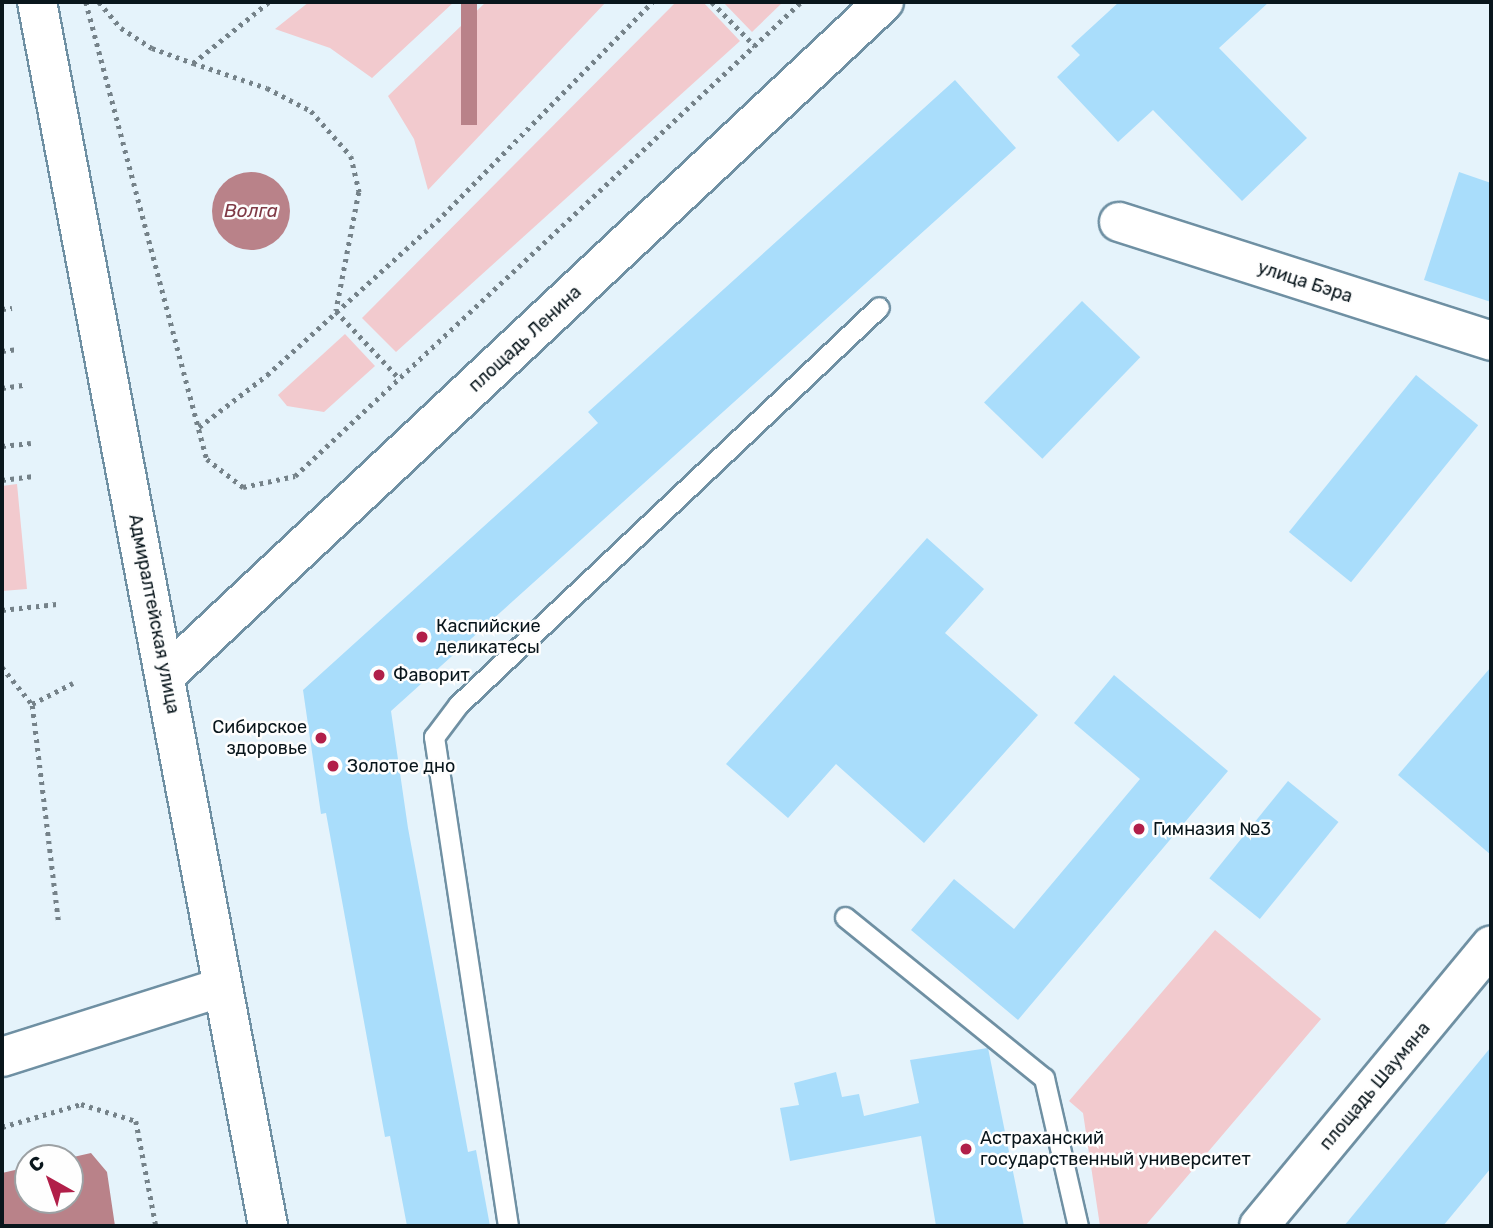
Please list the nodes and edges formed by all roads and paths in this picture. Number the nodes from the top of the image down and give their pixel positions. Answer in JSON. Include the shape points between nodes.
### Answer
{"nodes":[{"id":1,"x":37,"y":2,"type":"edge"},
{"id":2,"x":86,"y":2,"type":"edge"},
{"id":3,"x":99,"y":2,"type":"edge"},
{"id":4,"x":270,"y":2,"type":"edge"},
{"id":5,"x":652,"y":2,"type":"edge"},
{"id":6,"x":712,"y":2,"type":"edge"},
{"id":7,"x":801,"y":2,"type":"edge"},
{"id":8,"x":884,"y":2,"type":"edge"},
{"id":9,"x":755,"y":46,"type":"junction"},
{"id":10,"x":193,"y":63,"type":"junction"},
{"id":11,"x":1119,"y":222,"type":"dead end"},
{"id":12,"x":879,"y":307,"type":"dead end"},
{"id":13,"x":12,"y":308,"type":"dead end"},
{"id":14,"x":2,"y":309,"type":"edge"},
{"id":15,"x":337,"y":312,"type":"junction"},
{"id":16,"x":1491,"y":341,"type":"edge"},
{"id":17,"x":18,"y":349,"type":"dead end"},
{"id":18,"x":2,"y":351,"type":"edge"},
{"id":19,"x":399,"y":378,"type":"junction"},
{"id":20,"x":23,"y":386,"type":"dead end"},
{"id":21,"x":2,"y":388,"type":"edge"},
{"id":22,"x":199,"y":427,"type":"junction"},
{"id":23,"x":31,"y":443,"type":"dead end"},
{"id":24,"x":2,"y":446,"type":"edge"},
{"id":25,"x":34,"y":476,"type":"dead end"},
{"id":26,"x":2,"y":480,"type":"edge"},
{"id":27,"x":57,"y":604,"type":"dead end"},
{"id":28,"x":2,"y":610,"type":"edge"},
{"id":29,"x":2,"y":667,"type":"edge"},
{"id":30,"x":166,"y":676,"type":"junction"},
{"id":31,"x":73,"y":683,"type":"dead end"},
{"id":32,"x":32,"y":704,"type":"junction"},
{"id":33,"x":845,"y":918,"type":"dead end"},
{"id":34,"x":58,"y":920,"type":"dead end"},
{"id":35,"x":1491,"y":946,"type":"edge"},
{"id":36,"x":220,"y":988,"type":"junction"},
{"id":37,"x":2,"y":1057,"type":"edge"},
{"id":38,"x":2,"y":1127,"type":"edge"},
{"id":39,"x":156,"y":1226,"type":"edge"},
{"id":40,"x":268,"y":1226,"type":"edge"},
{"id":41,"x":508,"y":1226,"type":"edge"},
{"id":42,"x":1077,"y":1226,"type":"edge"},
{"id":43,"x":1259,"y":1226,"type":"edge"}],
"edges":[{"from":1,"to":30,"type":"main road","name":"Адмиралтейская улица"},
{"from":2,"to":22,"type":"path"},
{"from":3,"to":10,"type":"path","via":[[121,29],[152,48]]},
{"from":4,"to":10,"type":"path"},
{"from":5,"to":15,"type":"path","via":[[437,221]]},
{"from":6,"to":9,"type":"path"},
{"from":7,"to":9,"type":"path"},
{"from":8,"to":30,"type":"main road","name":"площадь Ленина"},
{"from":9,"to":19,"type":"path"},
{"from":10,"to":15,"type":"path","via":[[267,88],[311,111],[351,156],[359,192]]},
{"from":11,"to":16,"type":"main road","name":"улица Бэра"},
{"from":12,"to":41,"type":"lane","via":[[458,705],[434,737]]},
{"from":13,"to":14,"type":"path"},
{"from":15,"to":19,"type":"path"},
{"from":15,"to":22,"type":"path","via":[[267,375]]},
{"from":17,"to":18,"type":"path"},
{"from":19,"to":22,"type":"path","via":[[295,476],[243,488],[207,459]]},
{"from":20,"to":21,"type":"path"},
{"from":23,"to":24,"type":"path"},
{"from":25,"to":26,"type":"path"},
{"from":27,"to":28,"type":"path"},
{"from":29,"to":32,"type":"path"},
{"from":30,"to":36,"type":"main road","name":"Адмиралтейская улица"},
{"from":31,"to":32,"type":"path"},
{"from":32,"to":34,"type":"path"},
{"from":33,"to":42,"type":"lane","via":[[1044,1078]]},
{"from":35,"to":43,"type":"main road","name":"площадь Шаумяна"},
{"from":36,"to":37,"type":"main road"},
{"from":36,"to":40,"type":"main road","name":"Адмиралтейская улица"},
{"from":38,"to":39,"type":"path","via":[[81,1104],[136,1121]]}]}
